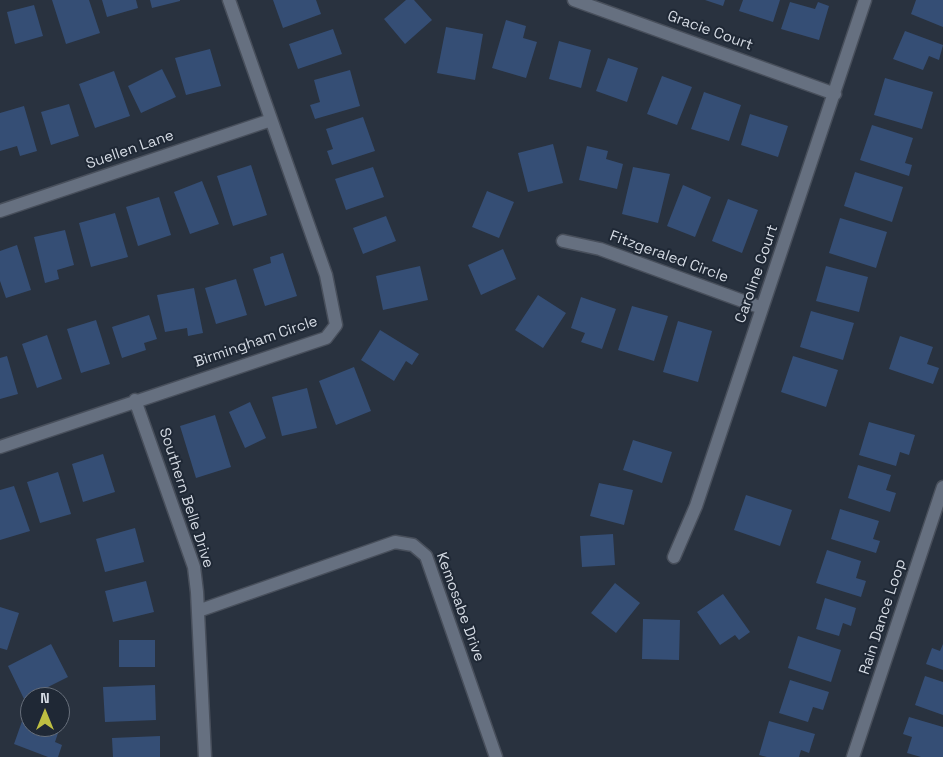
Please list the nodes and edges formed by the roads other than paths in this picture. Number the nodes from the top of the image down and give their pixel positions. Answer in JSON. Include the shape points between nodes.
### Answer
{"nodes":[{"id":1,"x":229,"y":0,"type":"edge"},
{"id":2,"x":574,"y":0,"type":"edge"},
{"id":3,"x":866,"y":0,"type":"edge"},
{"id":4,"x":835,"y":94,"type":"junction"},
{"id":5,"x":271,"y":120,"type":"junction"},
{"id":6,"x":0,"y":211,"type":"edge"},
{"id":7,"x":563,"y":241,"type":"dead end"},
{"id":8,"x":762,"y":308,"type":"junction"},
{"id":9,"x":135,"y":400,"type":"junction"},
{"id":10,"x":0,"y":447,"type":"edge"},
{"id":11,"x":943,"y":487,"type":"edge"},
{"id":12,"x":674,"y":557,"type":"dead end"},
{"id":13,"x":198,"y":611,"type":"junction"},
{"id":14,"x":205,"y":757,"type":"edge"},
{"id":15,"x":496,"y":757,"type":"edge"},
{"id":16,"x":854,"y":757,"type":"edge"}],
"edges":[{"from":1,"to":5,"type":"street","name":"Birmingham Circle"},
{"from":2,"to":4,"type":"street","name":"Gracie Court"},
{"from":3,"to":4,"type":"street","name":"Caroline Court"},
{"from":4,"to":8,"type":"street","name":"Caroline Court"},
{"from":5,"to":6,"type":"street","name":"Suellen Lane"},
{"from":5,"to":9,"type":"street","name":"Birmingham Circle","via":[[326,275],[336,326],[326,338]]},
{"from":7,"to":8,"type":"street","name":"Fitzgeraled Circle","via":[[600,249]]},
{"from":8,"to":12,"type":"street","name":"Caroline Court","via":[[696,506]]},
{"from":9,"to":10,"type":"street","name":"Birmingham Circle"},
{"from":9,"to":13,"type":"street","name":"Southern Belle Drive","via":[[194,566]]},
{"from":11,"to":16,"type":"street","name":"Rain Dance Loop"},
{"from":13,"to":14,"type":"street","name":"Southern Belle Drive"},
{"from":13,"to":15,"type":"street","name":"Kemosabe Drive","via":[[395,542],[413,546],[426,556]]}]}
